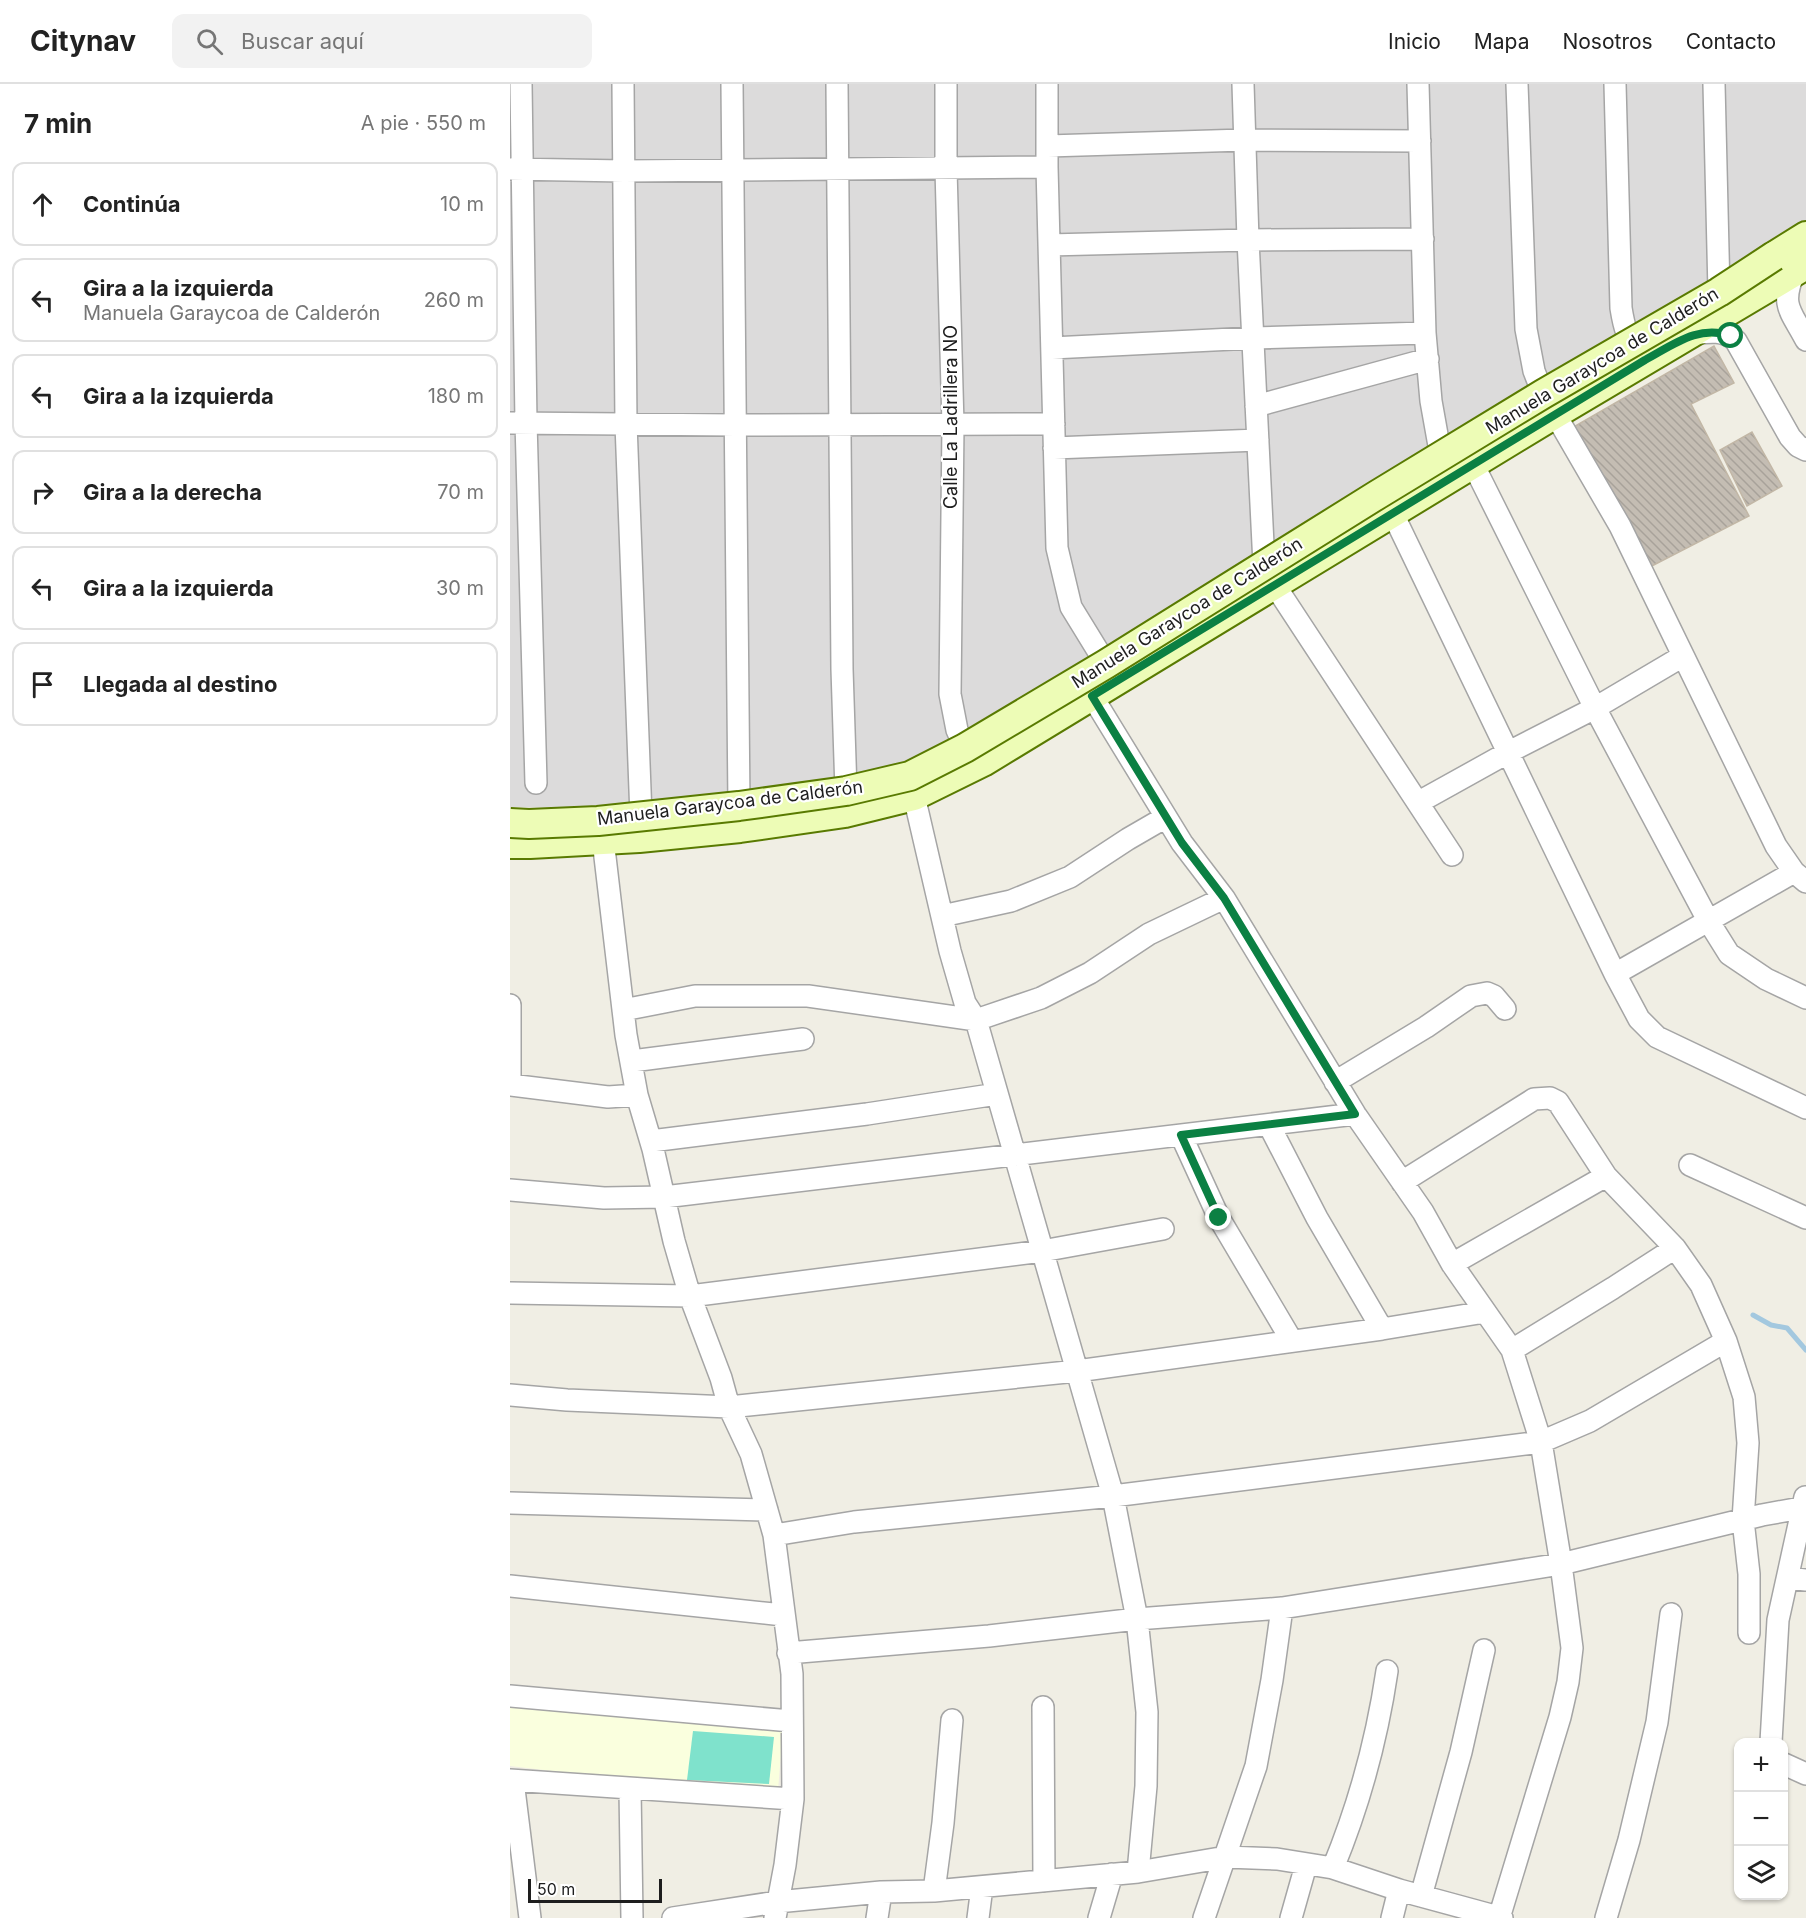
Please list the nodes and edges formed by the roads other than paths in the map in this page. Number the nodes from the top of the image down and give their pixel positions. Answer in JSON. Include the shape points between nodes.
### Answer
{"nodes":[{"id":1,"x":521,"y":84,"type":"edge"},
{"id":2,"x":624,"y":84,"type":"edge"},
{"id":3,"x":732,"y":84,"type":"edge"},
{"id":4,"x":837,"y":84,"type":"edge"},
{"id":5,"x":946,"y":84,"type":"edge"},
{"id":6,"x":1047,"y":84,"type":"edge"},
{"id":7,"x":1243,"y":84,"type":"edge"},
{"id":8,"x":1418,"y":84,"type":"edge"},
{"id":9,"x":1517,"y":84,"type":"edge"},
{"id":10,"x":1615,"y":84,"type":"edge"},
{"id":11,"x":1714,"y":84,"type":"edge"},
{"id":12,"x":1244,"y":140,"type":"junction"},
{"id":13,"x":1420,"y":141,"type":"junction"},
{"id":14,"x":1048,"y":146,"type":"junction"},
{"id":15,"x":838,"y":168,"type":"junction"},
{"id":16,"x":1047,"y":168,"type":"junction"},
{"id":17,"x":516,"y":169,"type":"edge"},
{"id":18,"x":946,"y":169,"type":"junction"},
{"id":19,"x":733,"y":170,"type":"junction"},
{"id":20,"x":624,"y":171,"type":"junction"},
{"id":21,"x":1806,"y":236,"type":"edge"},
{"id":22,"x":1424,"y":239,"type":"junction"},
{"id":23,"x":1248,"y":240,"type":"junction"},
{"id":24,"x":1049,"y":245,"type":"junction"},
{"id":25,"x":1791,"y":265,"type":"edge"},
{"id":26,"x":1719,"y":292,"type":"junction"},
{"id":27,"x":1425,"y":333,"type":"junction"},
{"id":28,"x":1692,"y":334,"type":"junction"},
{"id":29,"x":1253,"y":338,"type":"junction"},
{"id":30,"x":1806,"y":340,"type":"edge"},
{"id":31,"x":1052,"y":348,"type":"junction"},
{"id":32,"x":1638,"y":352,"type":"junction"},
{"id":33,"x":1428,"y":359,"type":"junction"},
{"id":34,"x":1549,"y":404,"type":"junction"},
{"id":35,"x":1256,"y":406,"type":"junction"},
{"id":36,"x":518,"y":423,"type":"edge"},
{"id":37,"x":626,"y":424,"type":"junction"},
{"id":38,"x":1054,"y":424,"type":"junction"},
{"id":39,"x":735,"y":425,"type":"junction"},
{"id":40,"x":840,"y":425,"type":"junction"},
{"id":41,"x":953,"y":425,"type":"junction"},
{"id":42,"x":1258,"y":440,"type":"junction"},
{"id":43,"x":1054,"y":448,"type":"junction"},
{"id":44,"x":1806,"y":450,"type":"edge"},
{"id":45,"x":1441,"y":457,"type":"junction"},
{"id":46,"x":1473,"y":464,"type":"junction"},
{"id":47,"x":1392,"y":512,"type":"junction"},
{"id":48,"x":1269,"y":574,"type":"junction"},
{"id":49,"x":1683,"y":656,"type":"junction"},
{"id":50,"x":1106,"y":664,"type":"junction"},
{"id":51,"x":1092,"y":696,"type":"junction"},
{"id":52,"x":1595,"y":708,"type":"junction"},
{"id":53,"x":965,"y":748,"type":"junction"},
{"id":54,"x":1509,"y":752,"type":"junction"},
{"id":55,"x":536,"y":783,"type":"dead end"},
{"id":56,"x":846,"y":791,"type":"junction"},
{"id":57,"x":914,"y":796,"type":"junction"},
{"id":58,"x":1419,"y":802,"type":"junction"},
{"id":59,"x":739,"y":806,"type":"junction"},
{"id":60,"x":641,"y":816,"type":"junction"},
{"id":61,"x":1166,"y":817,"type":"junction"},
{"id":62,"x":510,"y":823,"type":"edge"},
{"id":63,"x":603,"y":840,"type":"junction"},
{"id":64,"x":510,"y":844,"type":"edge"},
{"id":65,"x":1452,"y":855,"type":"dead end"},
{"id":66,"x":1800,"y":877,"type":"edge"},
{"id":67,"x":1224,"y":898,"type":"junction"},
{"id":68,"x":942,"y":916,"type":"junction"},
{"id":69,"x":1708,"y":922,"type":"junction"},
{"id":70,"x":1615,"y":974,"type":"junction"},
{"id":71,"x":1806,"y":998,"type":"edge"},
{"id":72,"x":510,"y":1005,"type":"edge"},
{"id":73,"x":622,"y":1006,"type":"junction"},
{"id":74,"x":1505,"y":1009,"type":"dead end"},
{"id":75,"x":971,"y":1011,"type":"junction"},
{"id":76,"x":803,"y":1039,"type":"dead end"},
{"id":77,"x":632,"y":1061,"type":"junction"},
{"id":78,"x":1335,"y":1082,"type":"junction"},
{"id":79,"x":997,"y":1094,"type":"junction"},
{"id":80,"x":637,"y":1095,"type":"junction"},
{"id":81,"x":1806,"y":1108,"type":"edge"},
{"id":82,"x":1355,"y":1114,"type":"junction"},
{"id":83,"x":1269,"y":1125,"type":"junction"},
{"id":84,"x":1181,"y":1135,"type":"junction"},
{"id":85,"x":651,"y":1141,"type":"junction"},
{"id":86,"x":1014,"y":1155,"type":"junction"},
{"id":87,"x":1690,"y":1164,"type":"dead end"},
{"id":88,"x":1606,"y":1176,"type":"junction"},
{"id":89,"x":1402,"y":1182,"type":"junction"},
{"id":90,"x":510,"y":1190,"type":"edge"},
{"id":91,"x":664,"y":1197,"type":"junction"},
{"id":92,"x":1806,"y":1218,"type":"edge"},
{"id":93,"x":1163,"y":1229,"type":"dead end"},
{"id":94,"x":1675,"y":1248,"type":"junction"},
{"id":95,"x":1042,"y":1251,"type":"junction"},
{"id":96,"x":1452,"y":1264,"type":"junction"},
{"id":97,"x":510,"y":1293,"type":"edge"},
{"id":98,"x":690,"y":1296,"type":"junction"},
{"id":99,"x":1485,"y":1312,"type":"junction"},
{"id":100,"x":1382,"y":1329,"type":"junction"},
{"id":101,"x":1292,"y":1341,"type":"junction"},
{"id":102,"x":1726,"y":1341,"type":"junction"},
{"id":103,"x":1512,"y":1350,"type":"junction"},
{"id":104,"x":1077,"y":1371,"type":"junction"},
{"id":105,"x":510,"y":1395,"type":"edge"},
{"id":106,"x":729,"y":1407,"type":"junction"},
{"id":107,"x":1541,"y":1443,"type":"junction"},
{"id":108,"x":1113,"y":1496,"type":"junction"},
{"id":109,"x":510,"y":1503,"type":"edge"},
{"id":110,"x":1801,"y":1505,"type":"edge"},
{"id":111,"x":767,"y":1510,"type":"junction"},
{"id":112,"x":1753,"y":1518,"type":"junction"},
{"id":113,"x":774,"y":1534,"type":"junction"},
{"id":114,"x":1561,"y":1564,"type":"junction"},
{"id":115,"x":1797,"y":1579,"type":"edge"},
{"id":116,"x":510,"y":1586,"type":"edge"},
{"id":117,"x":1282,"y":1608,"type":"junction"},
{"id":118,"x":1671,"y":1614,"type":"dead end"},
{"id":119,"x":783,"y":1615,"type":"junction"},
{"id":120,"x":1137,"y":1619,"type":"junction"},
{"id":121,"x":1749,"y":1633,"type":"dead end"},
{"id":122,"x":1484,"y":1650,"type":"dead end"},
{"id":123,"x":788,"y":1653,"type":"junction"},
{"id":124,"x":1387,"y":1671,"type":"dead end"},
{"id":125,"x":510,"y":1696,"type":"edge"},
{"id":126,"x":1043,"y":1707,"type":"dead end"},
{"id":127,"x":952,"y":1720,"type":"dead end"},
{"id":128,"x":791,"y":1721,"type":"junction"},
{"id":129,"x":1771,"y":1738,"type":"edge"},
{"id":130,"x":1788,"y":1766,"type":"edge"},
{"id":131,"x":1806,"y":1774,"type":"edge"},
{"id":132,"x":512,"y":1780,"type":"edge"},
{"id":133,"x":630,"y":1789,"type":"junction"},
{"id":134,"x":793,"y":1799,"type":"junction"},
{"id":135,"x":1226,"y":1857,"type":"junction"},
{"id":136,"x":1306,"y":1865,"type":"junction"},
{"id":137,"x":1333,"y":1868,"type":"junction"},
{"id":138,"x":1138,"y":1872,"type":"junction"},
{"id":139,"x":1112,"y":1874,"type":"junction"},
{"id":140,"x":1044,"y":1881,"type":"junction"},
{"id":141,"x":982,"y":1887,"type":"junction"},
{"id":142,"x":1399,"y":1890,"type":"junction"},
{"id":143,"x":934,"y":1891,"type":"junction"},
{"id":144,"x":881,"y":1892,"type":"junction"},
{"id":145,"x":1421,"y":1896,"type":"junction"},
{"id":146,"x":776,"y":1910,"type":"edge"},
{"id":147,"x":530,"y":1918,"type":"edge"},
{"id":148,"x":632,"y":1918,"type":"edge"},
{"id":149,"x":673,"y":1918,"type":"edge"},
{"id":150,"x":878,"y":1918,"type":"edge"},
{"id":151,"x":978,"y":1918,"type":"edge"},
{"id":152,"x":1099,"y":1918,"type":"edge"},
{"id":153,"x":1204,"y":1918,"type":"edge"},
{"id":154,"x":1291,"y":1918,"type":"edge"},
{"id":155,"x":1392,"y":1918,"type":"edge"},
{"id":156,"x":1500,"y":1918,"type":"edge"},
{"id":157,"x":1606,"y":1918,"type":"edge"}],
"edges":[{"from":1,"to":17,"type":"street"},
{"from":2,"to":20,"type":"street"},
{"from":3,"to":19,"type":"street"},
{"from":4,"to":15,"type":"street"},
{"from":5,"to":18,"type":"street","name":"Calle La Ladrillera NO"},
{"from":6,"to":14,"type":"street"},
{"from":7,"to":12,"type":"street"},
{"from":8,"to":13,"type":"street"},
{"from":9,"to":34,"type":"street","via":[[1526,329],[1534,370]]},
{"from":10,"to":32,"type":"street","via":[[1621,308],[1624,332]]},
{"from":11,"to":26,"type":"street"},
{"from":12,"to":13,"type":"street"},
{"from":12,"to":14,"type":"street"},
{"from":12,"to":23,"type":"street"},
{"from":13,"to":22,"type":"street"},
{"from":14,"to":16,"type":"street"},
{"from":15,"to":18,"type":"street"},
{"from":15,"to":19,"type":"street"},
{"from":15,"to":40,"type":"street"},
{"from":16,"to":18,"type":"street"},
{"from":16,"to":24,"type":"street"},
{"from":17,"to":20,"type":"street"},
{"from":17,"to":36,"type":"street"},
{"from":18,"to":41,"type":"street","name":"Calle La Ladrillera NO"},
{"from":19,"to":20,"type":"street"},
{"from":19,"to":39,"type":"street"},
{"from":20,"to":37,"type":"street"},
{"from":21,"to":25,"type":"street","name":"Manuela Garaycoa de Calderón"},
{"from":22,"to":23,"type":"street"},
{"from":22,"to":27,"type":"street"},
{"from":23,"to":24,"type":"street"},
{"from":23,"to":29,"type":"street"},
{"from":24,"to":31,"type":"street"},
{"from":25,"to":26,"type":"street","name":"Manuela Garaycoa de Calderón","bridge":true},
{"from":25,"to":28,"type":"street","name":"Manuela Garaycoa de Calderón"},
{"from":25,"to":30,"type":"street","via":[[1786,300]]},
{"from":26,"to":32,"type":"street","name":"Manuela Garaycoa de Calderón","bridge":true},
{"from":27,"to":29,"type":"street"},
{"from":27,"to":33,"type":"street"},
{"from":28,"to":32,"type":"street","name":"Manuela Garaycoa de Calderón"},
{"from":28,"to":44,"type":"street","via":[[1711,331],[1736,341],[1790,437]]},
{"from":29,"to":31,"type":"street"},
{"from":29,"to":35,"type":"street"},
{"from":31,"to":38,"type":"street"},
{"from":32,"to":34,"type":"street","name":"Manuela Garaycoa de Calderón","bridge":true},
{"from":33,"to":35,"type":"street"},
{"from":33,"to":45,"type":"street"},
{"from":34,"to":45,"type":"street","name":"Manuela Garaycoa de Calderón","bridge":true},
{"from":34,"to":46,"type":"street","name":"Manuela Garaycoa de Calderón"},
{"from":34,"to":49,"type":"street","via":[[1620,526]]},
{"from":35,"to":42,"type":"street"},
{"from":36,"to":37,"type":"street"},
{"from":36,"to":55,"type":"street"},
{"from":37,"to":39,"type":"street"},
{"from":37,"to":60,"type":"street"},
{"from":38,"to":41,"type":"street"},
{"from":38,"to":43,"type":"street"},
{"from":39,"to":40,"type":"street"},
{"from":39,"to":59,"type":"street"},
{"from":40,"to":41,"type":"street"},
{"from":40,"to":56,"type":"street"},
{"from":41,"to":53,"type":"street","name":"Calle La Ladrillera NO","via":[[950,694]]},
{"from":42,"to":43,"type":"street"},
{"from":42,"to":48,"type":"street"},
{"from":43,"to":50,"type":"street","via":[[1057,548],[1071,606]]},
{"from":45,"to":48,"type":"street","name":"Manuela Garaycoa de Calderón","bridge":true},
{"from":46,"to":47,"type":"street","name":"Manuela Garaycoa de Calderón"},
{"from":46,"to":52,"type":"street"},
{"from":47,"to":48,"type":"street","name":"Manuela Garaycoa de Calderón"},
{"from":47,"to":54,"type":"street"},
{"from":48,"to":50,"type":"street","name":"Manuela Garaycoa de Calderón","bridge":true},
{"from":48,"to":51,"type":"street","name":"Manuela Garaycoa de Calderón"},
{"from":48,"to":58,"type":"street"},
{"from":49,"to":52,"type":"street"},
{"from":49,"to":66,"type":"street","via":[[1776,846]]},
{"from":50,"to":53,"type":"street","name":"Manuela Garaycoa de Calderón","bridge":true},
{"from":51,"to":57,"type":"street","name":"Manuela Garaycoa de Calderón","via":[[983,762]]},
{"from":51,"to":61,"type":"street"},
{"from":52,"to":54,"type":"street"},
{"from":52,"to":69,"type":"street"},
{"from":53,"to":56,"type":"street","name":"Manuela Garaycoa de Calderón","bridge":true,"via":[[910,776]]},
{"from":54,"to":58,"type":"street"},
{"from":54,"to":70,"type":"street"},
{"from":56,"to":59,"type":"street","name":"Manuela Garaycoa de Calderón","bridge":true},
{"from":57,"to":63,"type":"street","name":"Manuela Garaycoa de Calderón","via":[[845,813],[740,828]]},
{"from":57,"to":68,"type":"street"},
{"from":58,"to":65,"type":"street"},
{"from":59,"to":60,"type":"street","name":"Manuela Garaycoa de Calderón","bridge":true},
{"from":60,"to":62,"type":"street","name":"Manuela Garaycoa de Calderón","bridge":true},
{"from":61,"to":67,"type":"street"},
{"from":61,"to":68,"type":"street","via":[[1070,877],[1011,901]]},
{"from":63,"to":64,"type":"street","name":"Manuela Garaycoa de Calderón"},
{"from":63,"to":73,"type":"street"},
{"from":66,"to":69,"type":"street"},
{"from":67,"to":75,"type":"street","via":[[1149,934],[1090,973],[1041,998]]},
{"from":67,"to":78,"type":"street"},
{"from":68,"to":75,"type":"street"},
{"from":69,"to":70,"type":"street"},
{"from":69,"to":71,"type":"street","via":[[1729,954],[1766,980]]},
{"from":70,"to":81,"type":"street","via":[[1639,1018],[1657,1037]]},
{"from":72,"to":80,"type":"street","via":[[510,1085],[608,1097]]},
{"from":73,"to":75,"type":"street","via":[[695,996],[808,996]]},
{"from":73,"to":77,"type":"street"},
{"from":74,"to":78,"type":"street","via":[[1487,993],[1471,996]]},
{"from":75,"to":79,"type":"street"},
{"from":76,"to":77,"type":"street"},
{"from":77,"to":80,"type":"street"},
{"from":78,"to":82,"type":"street"},
{"from":79,"to":85,"type":"street"},
{"from":79,"to":86,"type":"street"},
{"from":80,"to":85,"type":"street"},
{"from":82,"to":83,"type":"street"},
{"from":82,"to":89,"type":"street"},
{"from":83,"to":84,"type":"street"},
{"from":83,"to":100,"type":"street","via":[[1317,1218]]},
{"from":84,"to":86,"type":"street"},
{"from":84,"to":101,"type":"street","via":[[1219,1218]]},
{"from":85,"to":91,"type":"street"},
{"from":86,"to":91,"type":"street"},
{"from":86,"to":95,"type":"street"},
{"from":87,"to":92,"type":"street"},
{"from":88,"to":89,"type":"street","via":[[1558,1102],[1542,1098],[1534,1099]]},
{"from":88,"to":94,"type":"street"},
{"from":88,"to":96,"type":"street"},
{"from":89,"to":96,"type":"street"},
{"from":90,"to":91,"type":"street","via":[[604,1198]]},
{"from":91,"to":98,"type":"street"},
{"from":93,"to":95,"type":"street"},
{"from":94,"to":102,"type":"street","via":[[1701,1285]]},
{"from":94,"to":103,"type":"street"},
{"from":95,"to":98,"type":"street"},
{"from":95,"to":104,"type":"street"},
{"from":96,"to":99,"type":"street"},
{"from":97,"to":98,"type":"street"},
{"from":98,"to":106,"type":"street"},
{"from":99,"to":100,"type":"street"},
{"from":99,"to":103,"type":"street"},
{"from":100,"to":101,"type":"street"},
{"from":101,"to":104,"type":"street"},
{"from":102,"to":107,"type":"street","via":[[1590,1421]]},
{"from":102,"to":112,"type":"street","via":[[1744,1398]]},
{"from":103,"to":107,"type":"street"},
{"from":104,"to":106,"type":"street"},
{"from":104,"to":108,"type":"street"},
{"from":105,"to":106,"type":"street"},
{"from":106,"to":111,"type":"street","via":[[751,1454]]},
{"from":107,"to":108,"type":"street"},
{"from":107,"to":114,"type":"street"},
{"from":108,"to":113,"type":"street","via":[[854,1522]]},
{"from":108,"to":120,"type":"street"},
{"from":109,"to":111,"type":"street"},
{"from":110,"to":112,"type":"street"},
{"from":110,"to":115,"type":"street"},
{"from":111,"to":113,"type":"street"},
{"from":112,"to":114,"type":"street"},
{"from":112,"to":121,"type":"street"},
{"from":113,"to":119,"type":"street"},
{"from":114,"to":117,"type":"street"},
{"from":114,"to":156,"type":"street","via":[[1572,1648],[1568,1682]]},
{"from":115,"to":129,"type":"street","via":[[1778,1620]]},
{"from":116,"to":119,"type":"street"},
{"from":117,"to":120,"type":"street"},
{"from":117,"to":135,"type":"street","via":[[1256,1766]]},
{"from":118,"to":157,"type":"street","via":[[1657,1722]]},
{"from":119,"to":123,"type":"street"},
{"from":120,"to":123,"type":"street"},
{"from":120,"to":138,"type":"street","via":[[1147,1712],[1146,1786]]},
{"from":122,"to":145,"type":"street","via":[[1461,1752]]},
{"from":123,"to":128,"type":"street","via":[[792,1674]]},
{"from":124,"to":137,"type":"street","via":[[1381,1713],[1356,1808]]},
{"from":125,"to":128,"type":"street"},
{"from":126,"to":140,"type":"street"},
{"from":127,"to":143,"type":"street"},
{"from":128,"to":134,"type":"street"},
{"from":130,"to":131,"type":"street"},
{"from":132,"to":133,"type":"street"},
{"from":132,"to":147,"type":"street"},
{"from":133,"to":134,"type":"street"},
{"from":133,"to":148,"type":"street"},
{"from":134,"to":146,"type":"street"},
{"from":135,"to":136,"type":"street","via":[[1277,1859]]},
{"from":135,"to":138,"type":"street"},
{"from":135,"to":153,"type":"street"},
{"from":136,"to":137,"type":"street"},
{"from":136,"to":154,"type":"street"},
{"from":137,"to":142,"type":"street"},
{"from":138,"to":139,"type":"street"},
{"from":139,"to":140,"type":"street"},
{"from":139,"to":152,"type":"street"},
{"from":140,"to":141,"type":"street"},
{"from":141,"to":143,"type":"street"},
{"from":141,"to":151,"type":"street"},
{"from":142,"to":145,"type":"street"},
{"from":142,"to":155,"type":"street"},
{"from":143,"to":144,"type":"street"},
{"from":144,"to":146,"type":"street"},
{"from":144,"to":150,"type":"street"},
{"from":145,"to":156,"type":"street"},
{"from":146,"to":149,"type":"street"}]}
